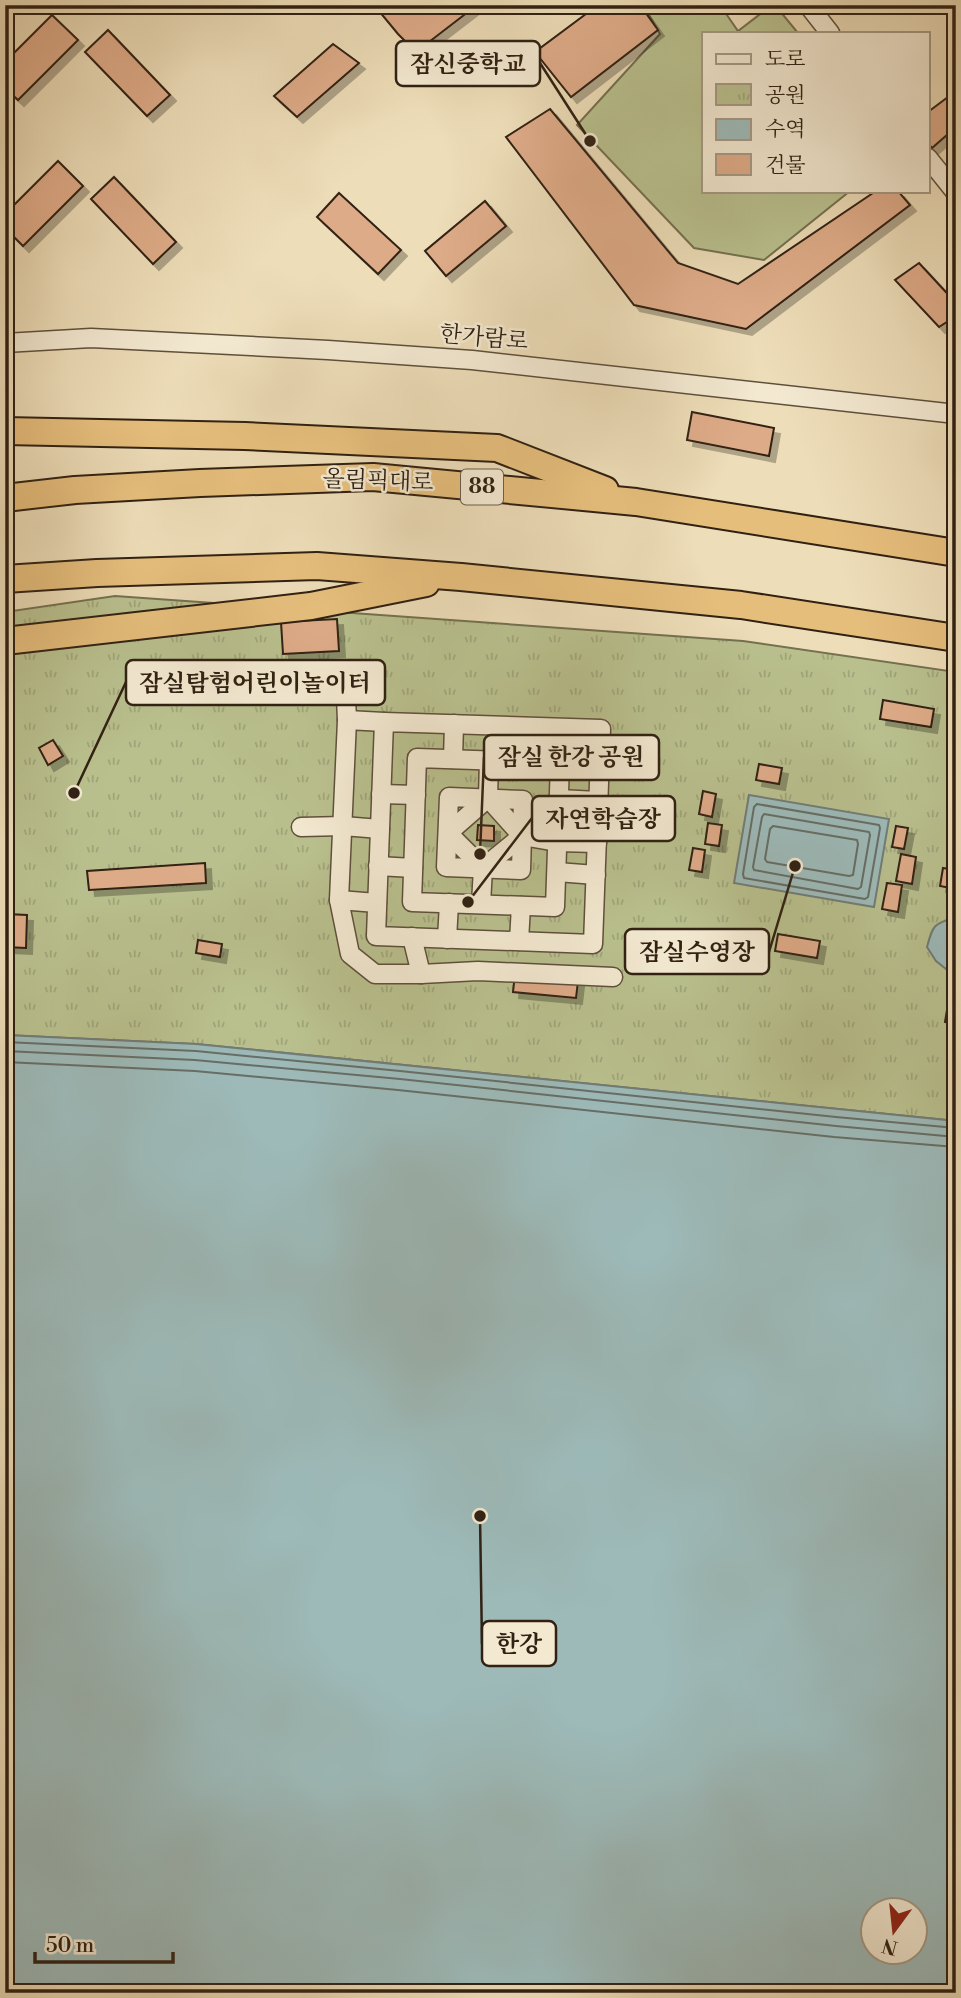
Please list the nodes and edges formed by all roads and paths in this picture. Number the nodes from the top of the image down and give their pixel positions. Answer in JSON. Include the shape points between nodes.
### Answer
{"nodes":[{"id":1,"x":808,"y":5,"type":"edge"},
{"id":2,"x":829,"y":32,"type":"edge"},
{"id":3,"x":930,"y":160,"type":"edge"},
{"id":4,"x":956,"y":193,"type":"edge"},
{"id":5,"x":5,"y":343,"type":"edge"},
{"id":6,"x":956,"y":414,"type":"edge"},
{"id":7,"x":5,"y":431,"type":"edge"},
{"id":8,"x":5,"y":498,"type":"edge"},
{"id":9,"x":636,"y":502,"type":"junction"},
{"id":10,"x":956,"y":553,"type":"edge"},
{"id":11,"x":461,"y":577,"type":"junction"},
{"id":12,"x":5,"y":579,"type":"edge"},
{"id":13,"x":956,"y":638,"type":"edge"},
{"id":14,"x":5,"y":640,"type":"edge"},
{"id":15,"x":346,"y":698,"type":"dead end"},
{"id":16,"x":347,"y":720,"type":"junction"},
{"id":17,"x":384,"y":722,"type":"junction"},
{"id":18,"x":454,"y":724,"type":"junction"},
{"id":19,"x":526,"y":727,"type":"junction"},
{"id":20,"x":453,"y":759,"type":"junction"},
{"id":21,"x":489,"y":760,"type":"junction"},
{"id":22,"x":525,"y":761,"type":"junction"},
{"id":23,"x":381,"y":794,"type":"junction"},
{"id":24,"x":416,"y":795,"type":"junction"},
{"id":25,"x":488,"y":799,"type":"junction"},
{"id":26,"x":559,"y":799,"type":"junction"},
{"id":27,"x":598,"y":801,"type":"junction"},
{"id":28,"x":342,"y":826,"type":"junction"},
{"id":29,"x":301,"y":827,"type":"dead end"},
{"id":30,"x":380,"y":829,"type":"junction"},
{"id":31,"x":415,"y":830,"type":"junction"},
{"id":32,"x":448,"y":833,"type":"junction"},
{"id":33,"x":522,"y":836,"type":"junction"},
{"id":34,"x":557,"y":842,"type":"junction"},
{"id":35,"x":597,"y":844,"type":"junction"},
{"id":36,"x":378,"y":866,"type":"junction"},
{"id":37,"x":414,"y":868,"type":"junction"},
{"id":38,"x":483,"y":868,"type":"junction"},
{"id":39,"x":557,"y":872,"type":"junction"},
{"id":40,"x":596,"y":874,"type":"junction"},
{"id":41,"x":339,"y":900,"type":"junction"},
{"id":42,"x":377,"y":902,"type":"junction"},
{"id":43,"x":449,"y":904,"type":"junction"},
{"id":44,"x":481,"y":904,"type":"junction"},
{"id":45,"x":521,"y":906,"type":"junction"},
{"id":46,"x":412,"y":937,"type":"junction"},
{"id":47,"x":447,"y":939,"type":"junction"},
{"id":48,"x":480,"y":940,"type":"junction"},
{"id":49,"x":519,"y":942,"type":"junction"},
{"id":50,"x":555,"y":943,"type":"junction"},
{"id":51,"x":478,"y":971,"type":"junction"},
{"id":52,"x":421,"y":974,"type":"junction"},
{"id":53,"x":553,"y":974,"type":"junction"},
{"id":54,"x":613,"y":977,"type":"dead end"}],
"edges":[{"from":1,"to":2,"type":"street"},
{"from":3,"to":4,"type":"street"},
{"from":5,"to":6,"type":"street","name":"한가람로","via":[[91,338],[472,360]]},
{"from":7,"to":9,"type":"highway","via":[[497,448]]},
{"from":8,"to":9,"type":"highway","name":"올림픽대로","number":"88","via":[[200,482],[373,477]]},
{"from":9,"to":10,"type":"highway","name":"올림픽대로","number":"88"},
{"from":11,"to":12,"type":"highway","via":[[317,566]]},
{"from":11,"to":13,"type":"highway","via":[[741,605]]},
{"from":11,"to":14,"type":"highway","via":[[312,606]]},
{"from":15,"to":16,"type":"street"},
{"from":16,"to":17,"type":"street"},
{"from":16,"to":28,"type":"street"},
{"from":17,"to":18,"type":"street"},
{"from":17,"to":23,"type":"street"},
{"from":18,"to":19,"type":"street"},
{"from":18,"to":20,"type":"street"},
{"from":19,"to":22,"type":"street"},
{"from":19,"to":27,"type":"street","via":[[601,729]]},
{"from":20,"to":21,"type":"street"},
{"from":20,"to":24,"type":"street","via":[[417,758]]},
{"from":21,"to":22,"type":"street"},
{"from":21,"to":25,"type":"street"},
{"from":22,"to":26,"type":"street","via":[[560,763]]},
{"from":23,"to":24,"type":"street"},
{"from":23,"to":30,"type":"street"},
{"from":24,"to":31,"type":"street"},
{"from":25,"to":32,"type":"street"},
{"from":25,"to":32,"type":"street","via":[[449,797]]},
{"from":25,"to":33,"type":"street"},
{"from":25,"to":33,"type":"street","via":[[523,800]]},
{"from":26,"to":27,"type":"street"},
{"from":26,"to":34,"type":"street"},
{"from":27,"to":35,"type":"street"},
{"from":28,"to":29,"type":"street"},
{"from":28,"to":30,"type":"street"},
{"from":28,"to":41,"type":"street"},
{"from":30,"to":36,"type":"street"},
{"from":31,"to":32,"type":"street"},
{"from":31,"to":37,"type":"street"},
{"from":32,"to":38,"type":"street"},
{"from":32,"to":38,"type":"street","via":[[446,867]]},
{"from":33,"to":34,"type":"street"},
{"from":33,"to":38,"type":"street"},
{"from":33,"to":38,"type":"street","via":[[521,870]]},
{"from":34,"to":35,"type":"street"},
{"from":34,"to":39,"type":"street"},
{"from":35,"to":40,"type":"street"},
{"from":36,"to":37,"type":"street"},
{"from":36,"to":42,"type":"street"},
{"from":37,"to":43,"type":"street","via":[[412,902]]},
{"from":38,"to":44,"type":"street"},
{"from":39,"to":40,"type":"street"},
{"from":39,"to":45,"type":"street","via":[[555,907]]},
{"from":40,"to":50,"type":"street","via":[[593,944]]},
{"from":41,"to":42,"type":"street"},
{"from":41,"to":52,"type":"street","via":[[349,954],[375,974]]},
{"from":42,"to":46,"type":"street","via":[[376,936]]},
{"from":43,"to":44,"type":"street"},
{"from":43,"to":47,"type":"street"},
{"from":44,"to":45,"type":"street"},
{"from":45,"to":49,"type":"street"},
{"from":46,"to":47,"type":"street"},
{"from":46,"to":52,"type":"street"},
{"from":47,"to":48,"type":"street"},
{"from":48,"to":49,"type":"street"},
{"from":48,"to":51,"type":"street"},
{"from":49,"to":50,"type":"street"},
{"from":50,"to":53,"type":"street"},
{"from":51,"to":52,"type":"street"},
{"from":51,"to":53,"type":"street"},
{"from":53,"to":54,"type":"street"}]}
